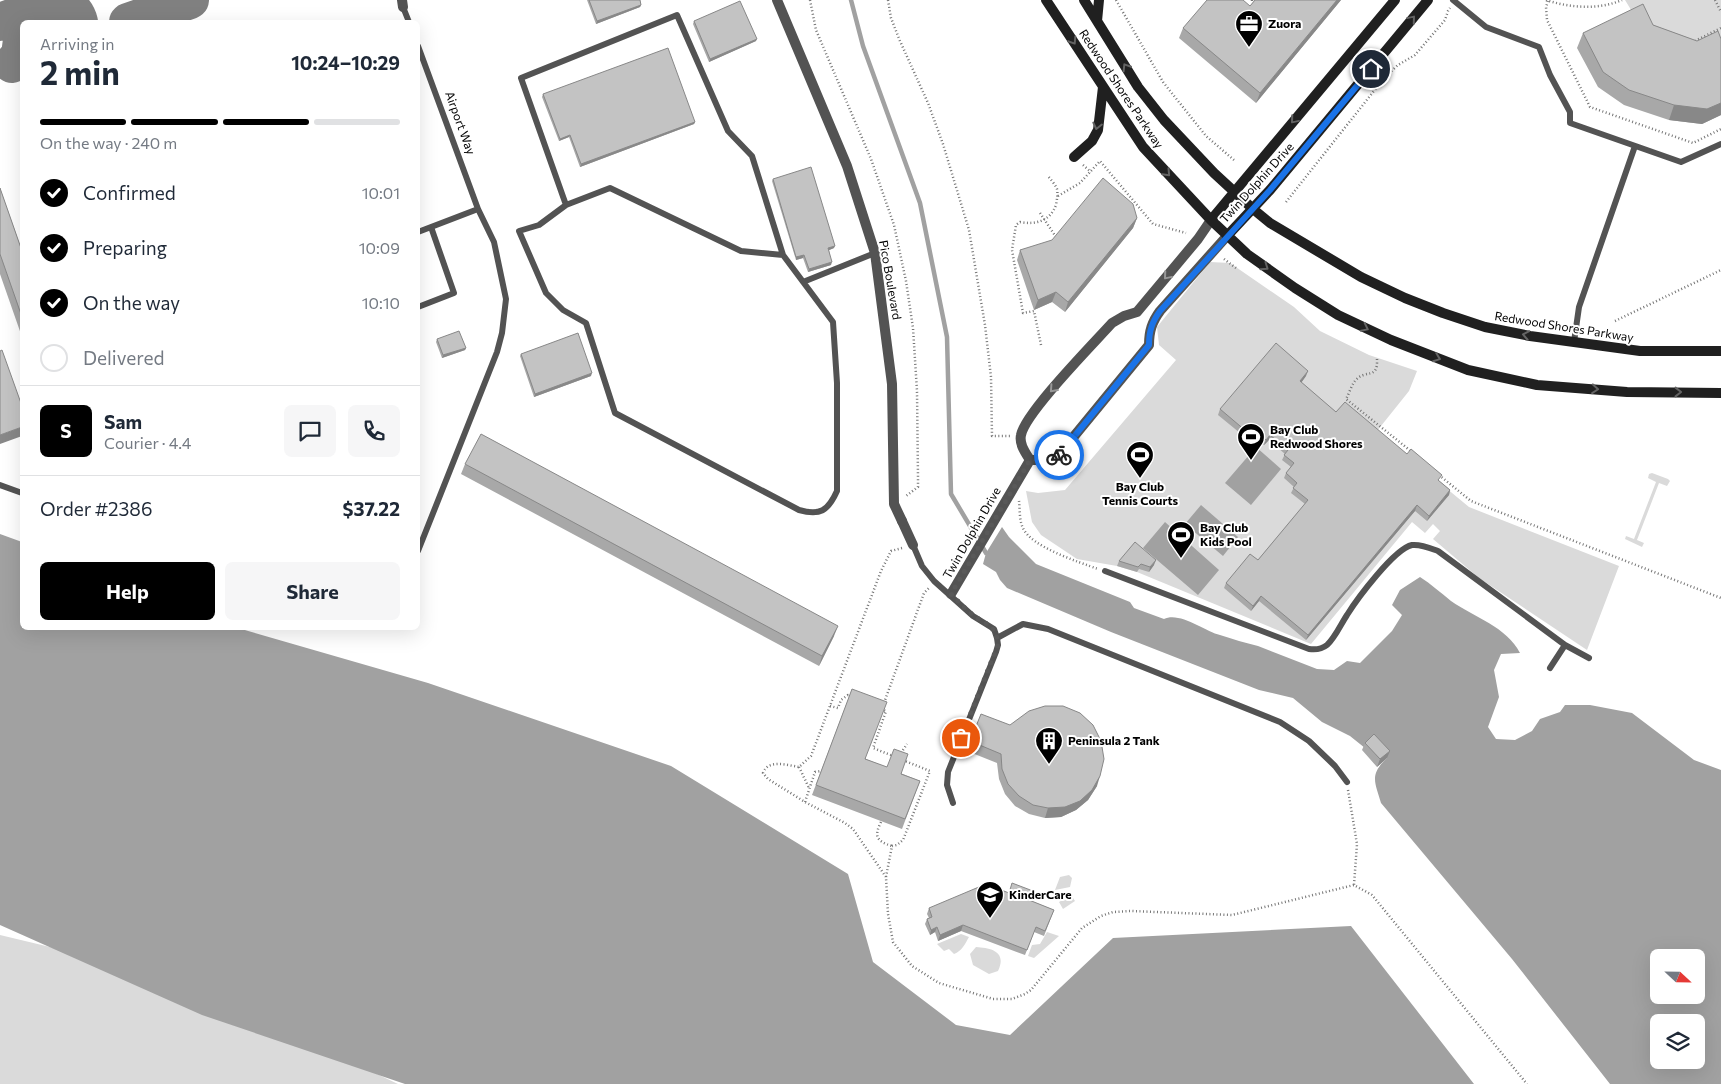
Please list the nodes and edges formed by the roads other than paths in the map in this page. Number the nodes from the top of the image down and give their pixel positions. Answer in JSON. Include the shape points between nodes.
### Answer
{"nodes":[{"id":1,"x":777,"y":0,"type":"edge"},
{"id":2,"x":1046,"y":0,"type":"edge"},
{"id":3,"x":1084,"y":0,"type":"edge"},
{"id":4,"x":1099,"y":0,"type":"edge"},
{"id":5,"x":1395,"y":0,"type":"edge"},
{"id":6,"x":1428,"y":0,"type":"edge"},
{"id":7,"x":1453,"y":0,"type":"edge"},
{"id":8,"x":402,"y":4,"type":"edge"},
{"id":9,"x":408,"y":20,"type":"edge"},
{"id":10,"x":1097,"y":21,"type":"junction"},
{"id":11,"x":420,"y":51,"type":"edge"},
{"id":12,"x":1103,"y":87,"type":"junction"},
{"id":13,"x":1721,"y":144,"type":"edge"},
{"id":14,"x":1635,"y":146,"type":"junction"},
{"id":15,"x":1074,"y":157,"type":"dead end"},
{"id":16,"x":1234,"y":192,"type":"junction"},
{"id":17,"x":566,"y":204,"type":"junction"},
{"id":18,"x":478,"y":209,"type":"junction"},
{"id":19,"x":1252,"y":209,"type":"junction"},
{"id":20,"x":1211,"y":220,"type":"junction"},
{"id":21,"x":431,"y":227,"type":"junction"},
{"id":22,"x":420,"y":231,"type":"edge"},
{"id":23,"x":1227,"y":236,"type":"junction"},
{"id":24,"x":875,"y":253,"type":"junction"},
{"id":25,"x":783,"y":254,"type":"junction"},
{"id":26,"x":803,"y":282,"type":"junction"},
{"id":27,"x":420,"y":306,"type":"edge"},
{"id":28,"x":1574,"y":342,"type":"junction"},
{"id":29,"x":1721,"y":351,"type":"edge"},
{"id":30,"x":1721,"y":392,"type":"edge"},
{"id":31,"x":1030,"y":460,"type":"junction"},
{"id":32,"x":0,"y":485,"type":"edge"},
{"id":33,"x":20,"y":492,"type":"edge"},
{"id":34,"x":913,"y":545,"type":"joint"},
{"id":35,"x":420,"y":546,"type":"edge"},
{"id":36,"x":1105,"y":571,"type":"road end"},
{"id":37,"x":951,"y":594,"type":"junction"},
{"id":38,"x":998,"y":638,"type":"junction"},
{"id":39,"x":1565,"y":645,"type":"junction"},
{"id":40,"x":1589,"y":658,"type":"dead end"},
{"id":41,"x":1550,"y":668,"type":"dead end"},
{"id":42,"x":1347,"y":782,"type":"road end"},
{"id":43,"x":953,"y":803,"type":"dead end"}],
"edges":[{"from":1,"to":24,"type":"street","name":"Pico Boulevard","via":[[847,166]]},
{"from":2,"to":12,"type":"main road","name":"Redwood Shores Parkway","one_way":true},
{"from":3,"to":10,"type":"main road","name":"Redwood Shores Parkway"},
{"from":4,"to":10,"type":"main road"},
{"from":5,"to":16,"type":"main road","name":"Twin Dolphin Drive","one_way":true},
{"from":19,"to":6,"type":"main road","name":"Twin Dolphin Drive","one_way":true},
{"from":7,"to":14,"type":"lane","via":[[1486,27],[1539,47],[1570,112],[1570,122]]},
{"from":8,"to":9,"type":"lane"},
{"from":16,"to":10,"type":"main road","name":"Redwood Shores Parkway","one_way":true,"via":[[1164,120],[1138,87]]},
{"from":11,"to":18,"type":"lane","name":"Airport Way"},
{"from":12,"to":15,"type":"main road","one_way":true,"via":[[1098,130]]},
{"from":12,"to":20,"type":"main road","name":"Redwood Shores Parkway","one_way":true,"via":[[1142,147]]},
{"from":13,"to":14,"type":"lane","via":[[1681,162]]},
{"from":14,"to":28,"type":"lane","via":[[1579,306]]},
{"from":16,"to":19,"type":"main road","name":"Redwood Shores Parkway"},
{"from":16,"to":20,"type":"main road","name":"Twin Dolphin Drive"},
{"from":17,"to":25,"type":"lane","via":[[610,188],[741,252]]},
{"from":17,"to":25,"type":"lane","via":[[521,78],[677,15],[728,131],[752,156]]},
{"from":17,"to":26,"type":"lane","via":[[539,225],[518,231],[546,293],[563,310],[586,323],[614,413],[810,513],[821,512],[832,503],[837,491],[837,383],[833,322]]},
{"from":18,"to":21,"type":"lane"},
{"from":18,"to":35,"type":"lane","name":"Airport Way","via":[[494,242],[503,282],[506,299],[502,333]]},
{"from":19,"to":23,"type":"main road","name":"Twin Dolphin Drive"},
{"from":28,"to":19,"type":"main road","name":"Redwood Shores Parkway","one_way":true,"via":[[1485,327],[1405,298],[1361,278]]},
{"from":20,"to":23,"type":"main road","name":"Redwood Shores Parkway"},
{"from":20,"to":31,"type":"street","name":"Twin Dolphin Drive","one_way":true,"via":[[1137,312],[1112,323],[1023,427],[1021,444]]},
{"from":21,"to":22,"type":"lane"},
{"from":21,"to":27,"type":"lane","via":[[454,293]]},
{"from":23,"to":30,"type":"main road","name":"Redwood Shores Parkway","one_way":true,"via":[[1246,254],[1338,315],[1468,370],[1547,385],[1627,392]]},
{"from":23,"to":31,"type":"street","name":"Twin Dolphin Drive","via":[[1153,320],[1149,345],[1057,457]]},
{"from":24,"to":26,"type":"lane"},
{"from":24,"to":34,"type":"street","name":"Pico Boulevard","via":[[892,384],[894,504]]},
{"from":25,"to":26,"type":"lane"},
{"from":28,"to":29,"type":"main road","name":"Redwood Shores Parkway","via":[[1640,351]]},
{"from":31,"to":37,"type":"street","name":"Twin Dolphin Drive"},
{"from":32,"to":33,"type":"lane"},
{"from":34,"to":37,"type":"lane","via":[[922,566]]},
{"from":36,"to":39,"type":"lane","via":[[1318,650],[1328,644],[1353,605],[1396,554],[1414,545],[1424,546],[1438,551]]},
{"from":37,"to":38,"type":"lane","via":[[974,616],[994,629]]},
{"from":38,"to":42,"type":"lane","via":[[1023,624],[1048,629],[1280,722],[1309,741]]},
{"from":38,"to":43,"type":"lane","via":[[996,652],[948,772],[947,786]]},
{"from":39,"to":40,"type":"lane"},
{"from":39,"to":41,"type":"lane"}]}
